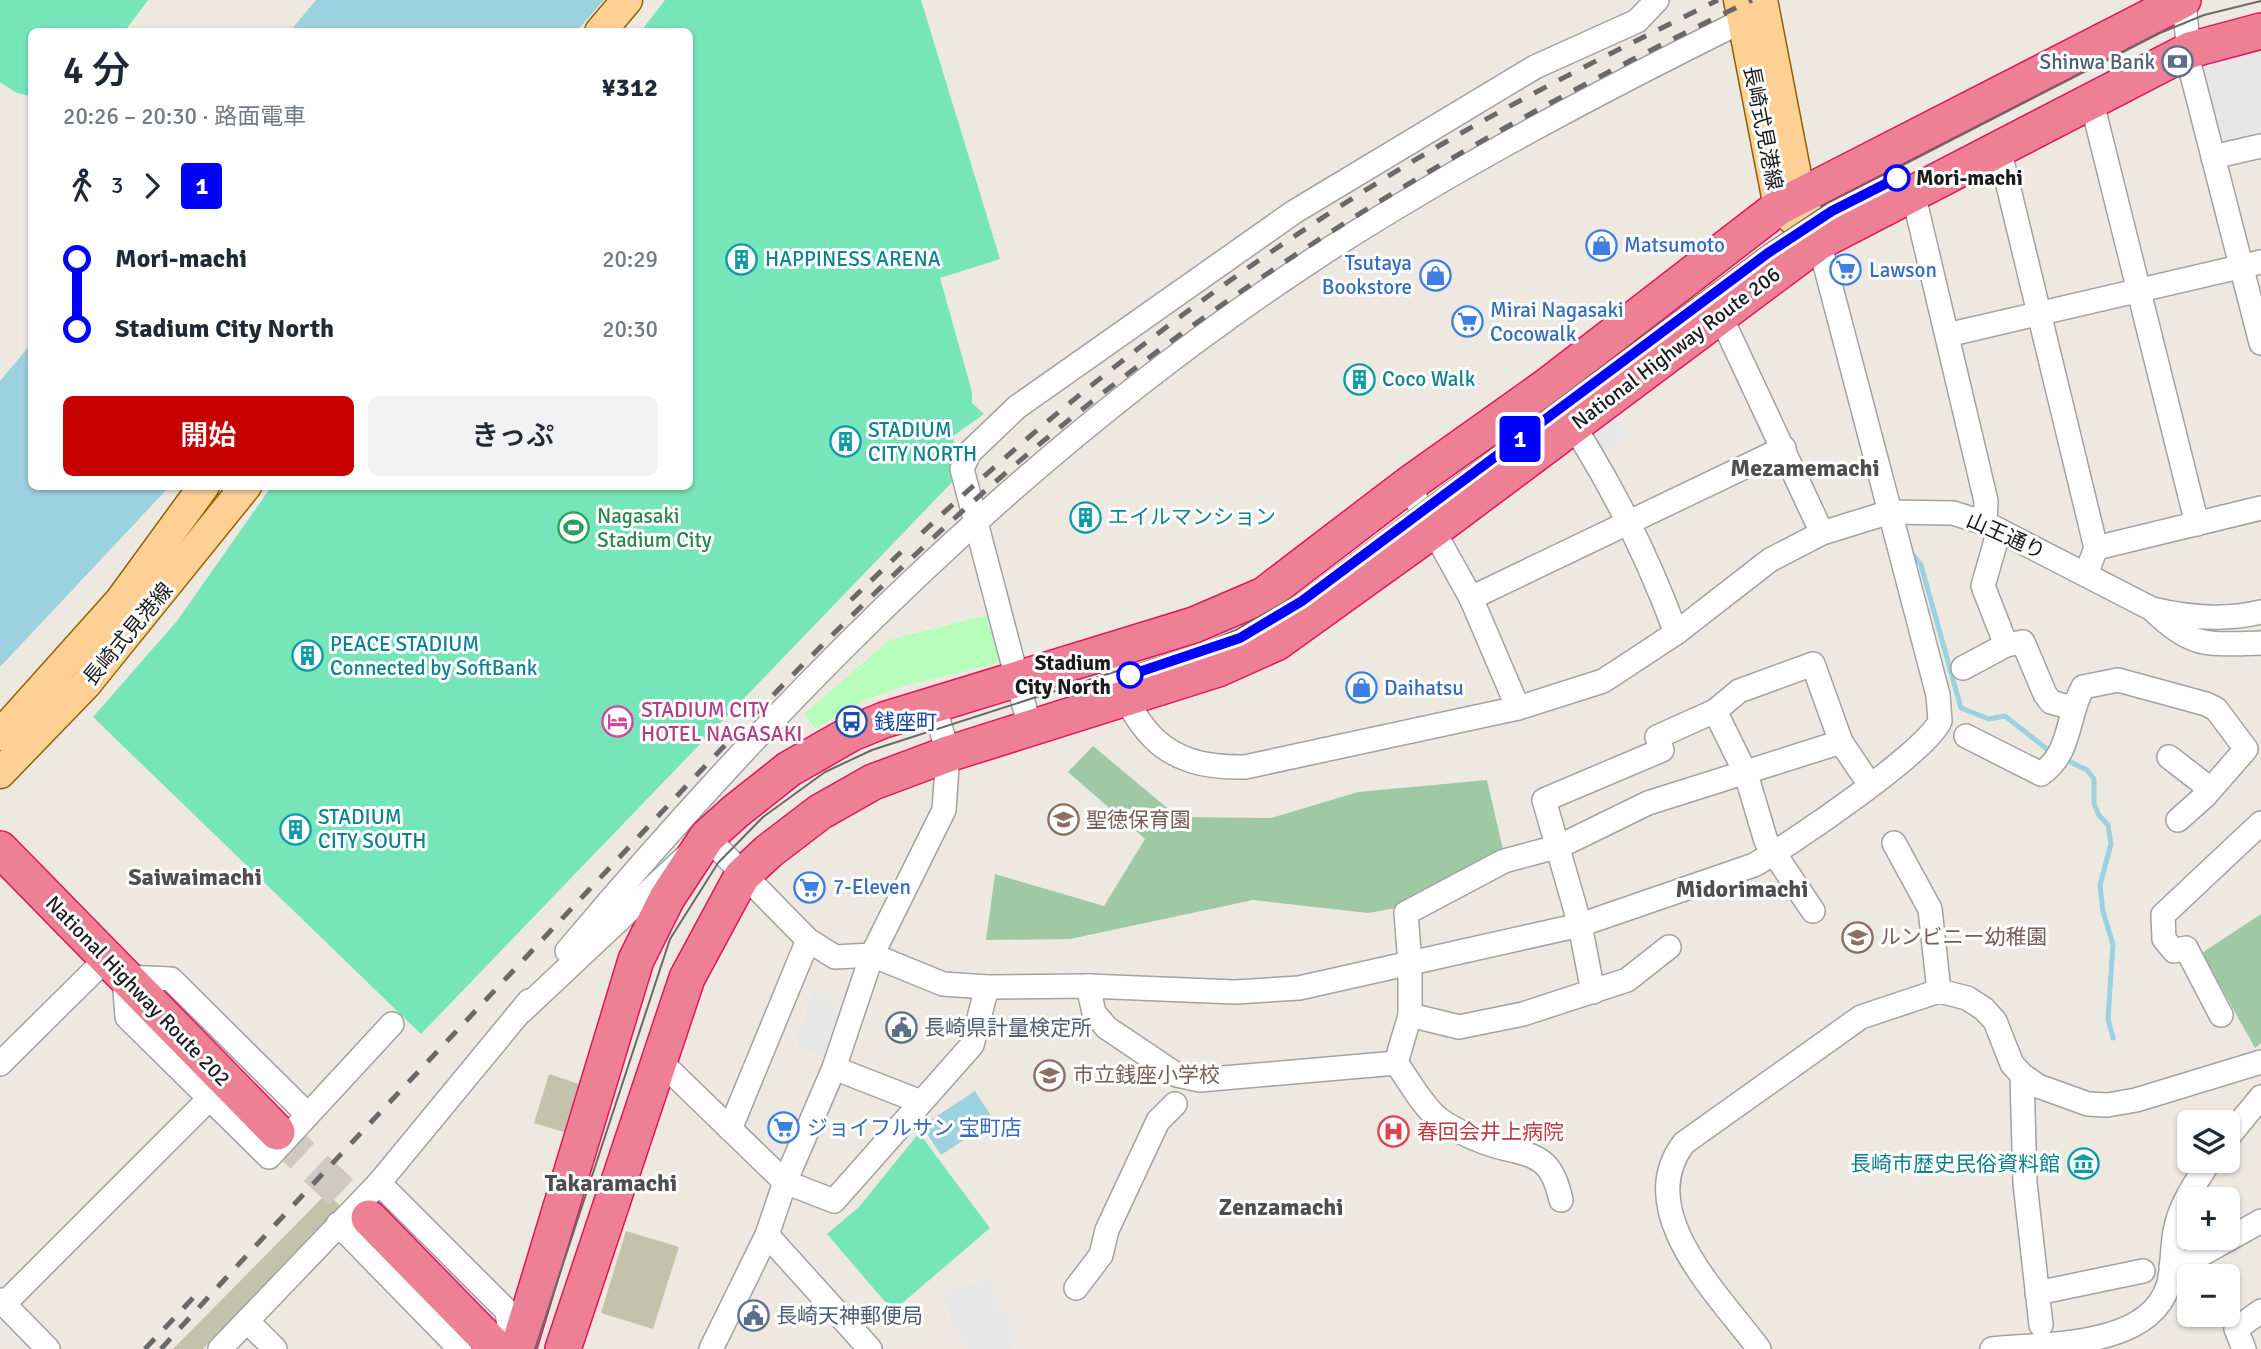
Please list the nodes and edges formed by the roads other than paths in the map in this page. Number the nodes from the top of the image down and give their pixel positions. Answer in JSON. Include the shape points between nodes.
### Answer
{"nodes":[{"id":1,"x":627,"y":0,"type":"edge"},
{"id":2,"x":638,"y":0,"type":"edge"},
{"id":3,"x":1657,"y":0,"type":"edge"},
{"id":4,"x":2183,"y":0,"type":"edge"},
{"id":5,"x":1748,"y":7,"type":"edge"},
{"id":6,"x":603,"y":28,"type":"edge"},
{"id":7,"x":618,"y":28,"type":"edge"},
{"id":8,"x":2261,"y":31,"type":"edge"},
{"id":9,"x":2190,"y":50,"type":"junction"},
{"id":10,"x":2091,"y":99,"type":"junction"},
{"id":11,"x":2261,"y":146,"type":"edge"},
{"id":12,"x":1999,"y":148,"type":"junction"},
{"id":13,"x":2213,"y":157,"type":"junction"},
{"id":14,"x":1913,"y":193,"type":"junction"},
{"id":15,"x":1789,"y":201,"type":"junction"},
{"id":16,"x":1819,"y":242,"type":"junction"},
{"id":17,"x":2250,"y":264,"type":"edge"},
{"id":18,"x":2139,"y":289,"type":"junction"},
{"id":19,"x":2040,"y":313,"type":"junction"},
{"id":20,"x":1720,"y":315,"type":"junction"},
{"id":21,"x":1947,"y":335,"type":"junction"},
{"id":22,"x":2261,"y":343,"type":"edge"},
{"id":23,"x":1547,"y":386,"type":"junction"},
{"id":24,"x":1575,"y":425,"type":"junction"},
{"id":25,"x":1784,"y":448,"type":"junction"},
{"id":26,"x":1408,"y":485,"type":"junction"},
{"id":27,"x":201,"y":490,"type":"edge"},
{"id":28,"x":243,"y":490,"type":"edge"},
{"id":29,"x":2261,"y":508,"type":"edge"},
{"id":30,"x":1890,"y":512,"type":"junction"},
{"id":31,"x":976,"y":521,"type":"junction"},
{"id":32,"x":1628,"y":523,"type":"junction"},
{"id":33,"x":2197,"y":524,"type":"junction"},
{"id":34,"x":1992,"y":526,"type":"junction"},
{"id":35,"x":1432,"y":531,"type":"junction"},
{"id":36,"x":1822,"y":533,"type":"junction"},
{"id":37,"x":2096,"y":548,"type":"junction"},
{"id":38,"x":2086,"y":574,"type":"junction"},
{"id":39,"x":1471,"y":598,"type":"junction"},
{"id":40,"x":2152,"y":609,"type":"junction"},
{"id":41,"x":2261,"y":612,"type":"edge"},
{"id":42,"x":1676,"y":633,"type":"junction"},
{"id":43,"x":2261,"y":643,"type":"edge"},
{"id":44,"x":2006,"y":645,"type":"junction"},
{"id":45,"x":1105,"y":654,"type":"junction"},
{"id":46,"x":1963,"y":668,"type":"dead end"},
{"id":47,"x":1018,"y":680,"type":"junction"},
{"id":48,"x":1125,"y":701,"type":"junction"},
{"id":49,"x":934,"y":704,"type":"junction"},
{"id":50,"x":1518,"y":708,"type":"junction"},
{"id":51,"x":2071,"y":708,"type":"junction"},
{"id":52,"x":1715,"y":710,"type":"junction"},
{"id":53,"x":1030,"y":728,"type":"junction"},
{"id":54,"x":0,"y":735,"type":"edge"},
{"id":55,"x":1966,"y":736,"type":"dead end"},
{"id":56,"x":1841,"y":742,"type":"junction"},
{"id":57,"x":948,"y":754,"type":"junction"},
{"id":58,"x":2169,"y":757,"type":"dead end"},
{"id":59,"x":0,"y":773,"type":"edge"},
{"id":60,"x":1746,"y":774,"type":"junction"},
{"id":61,"x":1870,"y":785,"type":"junction"},
{"id":62,"x":2209,"y":788,"type":"junction"},
{"id":63,"x":2178,"y":820,"type":"dead end"},
{"id":64,"x":2261,"y":823,"type":"edge"},
{"id":65,"x":707,"y":837,"type":"junction"},
{"id":66,"x":1894,"y":844,"type":"dead end"},
{"id":67,"x":1560,"y":846,"type":"junction"},
{"id":68,"x":0,"y":849,"type":"edge"},
{"id":69,"x":1774,"y":854,"type":"junction"},
{"id":70,"x":742,"y":876,"type":"junction"},
{"id":71,"x":1814,"y":911,"type":"dead end"},
{"id":72,"x":1580,"y":926,"type":"junction"},
{"id":73,"x":808,"y":940,"type":"junction"},
{"id":74,"x":1669,"y":947,"type":"dead end"},
{"id":75,"x":872,"y":955,"type":"junction"},
{"id":76,"x":1410,"y":964,"type":"junction"},
{"id":77,"x":116,"y":968,"type":"junction"},
{"id":78,"x":1088,"y":986,"type":"junction"},
{"id":79,"x":987,"y":987,"type":"junction"},
{"id":80,"x":1939,"y":991,"type":"junction"},
{"id":81,"x":1593,"y":992,"type":"junction"},
{"id":82,"x":522,"y":1012,"type":"junction"},
{"id":83,"x":1410,"y":1015,"type":"junction"},
{"id":84,"x":2221,"y":1015,"type":"dead end"},
{"id":85,"x":392,"y":1024,"type":"dead end"},
{"id":86,"x":659,"y":1060,"type":"junction"},
{"id":87,"x":2261,"y":1062,"type":"edge"},
{"id":88,"x":1396,"y":1063,"type":"junction"},
{"id":89,"x":0,"y":1064,"type":"edge"},
{"id":90,"x":834,"y":1068,"type":"junction"},
{"id":91,"x":2022,"y":1075,"type":"junction"},
{"id":92,"x":2261,"y":1097,"type":"edge"},
{"id":93,"x":209,"y":1099,"type":"junction"},
{"id":94,"x":921,"y":1102,"type":"junction"},
{"id":95,"x":1175,"y":1104,"type":"dead end"},
{"id":96,"x":308,"y":1115,"type":"junction"},
{"id":97,"x":2240,"y":1122,"type":"edge"},
{"id":98,"x":730,"y":1129,"type":"junction"},
{"id":99,"x":277,"y":1132,"type":"tunnel mouth"},
{"id":100,"x":2202,"y":1173,"type":"edge"},
{"id":101,"x":785,"y":1182,"type":"junction"},
{"id":102,"x":379,"y":1183,"type":"junction"},
{"id":103,"x":1561,"y":1200,"type":"dead end"},
{"id":104,"x":2261,"y":1220,"type":"edge"},
{"id":105,"x":353,"y":1221,"type":"junction"},
{"id":106,"x":767,"y":1235,"type":"junction"},
{"id":107,"x":2171,"y":1266,"type":"junction"},
{"id":108,"x":2143,"y":1271,"type":"dead end"},
{"id":109,"x":1076,"y":1288,"type":"dead end"},
{"id":110,"x":2037,"y":1293,"type":"junction"},
{"id":111,"x":2,"y":1302,"type":"edge"},
{"id":112,"x":2261,"y":1311,"type":"edge"},
{"id":113,"x":247,"y":1321,"type":"junction"},
{"id":114,"x":2040,"y":1325,"type":"dead end"},
{"id":115,"x":48,"y":1349,"type":"edge"},
{"id":116,"x":220,"y":1349,"type":"edge"},
{"id":117,"x":275,"y":1349,"type":"edge"},
{"id":118,"x":460,"y":1349,"type":"edge"},
{"id":119,"x":497,"y":1349,"type":"edge"},
{"id":120,"x":512,"y":1349,"type":"edge"},
{"id":121,"x":518,"y":1349,"type":"edge"},
{"id":122,"x":563,"y":1349,"type":"edge"},
{"id":123,"x":711,"y":1349,"type":"edge"},
{"id":124,"x":870,"y":1349,"type":"edge"},
{"id":125,"x":1759,"y":1349,"type":"edge"},
{"id":126,"x":1992,"y":1349,"type":"edge"},
{"id":127,"x":2244,"y":1349,"type":"edge"}],
"edges":[{"from":1,"to":6,"type":"main road"},
{"from":2,"to":7,"type":"main road"},
{"from":3,"to":31,"type":"street","via":[[1637,21],[1535,67],[1294,212],[1017,407],[969,453],[962,469]]},
{"from":4,"to":9,"type":"street"},
{"from":4,"to":15,"type":"highway"},
{"from":5,"to":15,"type":"main road","name":"長崎式見港線","via":[[1752,80]]},
{"from":5,"to":31,"type":"street","via":[[1327,251],[1153,374]]},
{"from":8,"to":9,"type":"highway","name":"National Highway Route 206"},
{"from":9,"to":10,"type":"highway","name":"National Highway Route 206"},
{"from":9,"to":13,"type":"street","via":[[2190,67]]},
{"from":10,"to":12,"type":"highway","name":"National Highway Route 206"},
{"from":10,"to":18,"type":"street"},
{"from":11,"to":13,"type":"street"},
{"from":12,"to":14,"type":"highway","name":"National Highway Route 206"},
{"from":12,"to":19,"type":"street"},
{"from":13,"to":17,"type":"street"},
{"from":14,"to":16,"type":"highway","name":"National Highway Route 206"},
{"from":14,"to":21,"type":"street"},
{"from":15,"to":16,"type":"main road","name":"長崎式見港線"},
{"from":15,"to":23,"type":"highway"},
{"from":16,"to":20,"type":"highway","name":"National Highway Route 206"},
{"from":16,"to":30,"type":"street"},
{"from":17,"to":18,"type":"street"},
{"from":17,"to":22,"type":"street"},
{"from":18,"to":19,"type":"street"},
{"from":18,"to":33,"type":"street"},
{"from":19,"to":21,"type":"street"},
{"from":19,"to":37,"type":"street"},
{"from":20,"to":24,"type":"highway","name":"National Highway Route 206"},
{"from":20,"to":25,"type":"street"},
{"from":21,"to":34,"type":"street"},
{"from":23,"to":24,"type":"street"},
{"from":23,"to":26,"type":"highway"},
{"from":24,"to":32,"type":"street"},
{"from":24,"to":35,"type":"highway","name":"National Highway Route 206"},
{"from":25,"to":32,"type":"street"},
{"from":25,"to":36,"type":"street"},
{"from":26,"to":35,"type":"street"},
{"from":26,"to":45,"type":"highway","via":[[1264,595],[1194,625]]},
{"from":27,"to":54,"type":"main road","name":"長崎式見港線","via":[[120,601]]},
{"from":28,"to":59,"type":"main road","name":"長崎式見港線","via":[[86,684]]},
{"from":29,"to":33,"type":"street"},
{"from":30,"to":34,"type":"street","name":"山王通り","via":[[1953,513]]},
{"from":30,"to":36,"type":"street","name":"山王通り"},
{"from":30,"to":61,"type":"street","via":[[1938,695],[1940,721],[1926,740]]},
{"from":31,"to":47,"type":"street"},
{"from":31,"to":82,"type":"street","via":[[776,717],[610,900]]},
{"from":32,"to":39,"type":"street"},
{"from":32,"to":42,"type":"street"},
{"from":33,"to":37,"type":"street"},
{"from":34,"to":38,"type":"street","name":"山王通り"},
{"from":34,"to":44,"type":"street","via":[[1983,586]]},
{"from":35,"to":39,"type":"street"},
{"from":35,"to":48,"type":"highway","name":"National Highway Route 206","via":[[1276,643],[1218,670]]},
{"from":36,"to":42,"type":"street","name":"山王通り","via":[[1770,560]]},
{"from":37,"to":38,"type":"street"},
{"from":38,"to":40,"type":"street","name":"山王通り"},
{"from":39,"to":50,"type":"street"},
{"from":40,"to":41,"type":"street","name":"山王通り","via":[[2221,618]]},
{"from":40,"to":43,"type":"street","via":[[2176,632],[2200,643]]},
{"from":42,"to":50,"type":"street","name":"山王通り","via":[[1603,681]]},
{"from":44,"to":46,"type":"street"},
{"from":44,"to":51,"type":"street","via":[[2023,642],[2045,694],[2051,702]]},
{"from":45,"to":47,"type":"highway"},
{"from":45,"to":48,"type":"street","name":"山王通り"},
{"from":47,"to":49,"type":"highway"},
{"from":47,"to":53,"type":"street"},
{"from":48,"to":50,"type":"street","name":"山王通り","via":[[1152,740],[1175,756],[1229,768]]},
{"from":48,"to":53,"type":"highway","name":"National Highway Route 206"},
{"from":49,"to":57,"type":"street"},
{"from":49,"to":65,"type":"highway","via":[[852,733],[789,769]]},
{"from":51,"to":55,"type":"street","via":[[2060,756],[2040,774]]},
{"from":51,"to":62,"type":"street","via":[[2083,687],[2110,679],[2216,709],[2246,749]]},
{"from":52,"to":56,"type":"street","via":[[1740,691],[1813,664]]},
{"from":52,"to":60,"type":"street"},
{"from":52,"to":67,"type":"street","via":[[1657,737],[1662,750],[1544,800]]},
{"from":53,"to":57,"type":"highway","name":"National Highway Route 206"},
{"from":56,"to":60,"type":"street"},
{"from":56,"to":61,"type":"street"},
{"from":57,"to":70,"type":"highway","name":"National Highway Route 206","via":[[873,782],[820,812]]},
{"from":57,"to":75,"type":"street","via":[[944,810]]},
{"from":58,"to":62,"type":"street"},
{"from":60,"to":67,"type":"street","via":[[1648,803]]},
{"from":60,"to":69,"type":"street"},
{"from":61,"to":69,"type":"street"},
{"from":62,"to":63,"type":"street"},
{"from":64,"to":84,"type":"street","via":[[2163,915],[2164,939],[2174,951],[2186,948]]},
{"from":65,"to":70,"type":"street"},
{"from":65,"to":82,"type":"street"},
{"from":65,"to":121,"type":"highway","via":[[667,898],[636,960]]},
{"from":66,"to":80,"type":"street","via":[[1930,909]]},
{"from":67,"to":72,"type":"street","via":[[1558,856]]},
{"from":67,"to":76,"type":"street","via":[[1504,861],[1406,913]]},
{"from":68,"to":77,"type":"highway","name":"National Highway Route 202"},
{"from":69,"to":71,"type":"street"},
{"from":69,"to":72,"type":"street"},
{"from":70,"to":73,"type":"street"},
{"from":70,"to":86,"type":"highway","name":"National Highway Route 206","via":[[687,978]]},
{"from":72,"to":76,"type":"street"},
{"from":72,"to":81,"type":"street"},
{"from":73,"to":75,"type":"street","via":[[835,957]]},
{"from":73,"to":98,"type":"street"},
{"from":74,"to":81,"type":"street","via":[[1627,980]]},
{"from":75,"to":79,"type":"street","via":[[943,984]]},
{"from":75,"to":90,"type":"street"},
{"from":76,"to":78,"type":"street","via":[[1298,988],[1235,992]]},
{"from":76,"to":83,"type":"street"},
{"from":77,"to":89,"type":"street"},
{"from":77,"to":93,"type":"street","via":[[127,1017]]},
{"from":77,"to":96,"type":"street","via":[[171,979]]},
{"from":77,"to":99,"type":"highway","name":"National Highway Route 202"},
{"from":78,"to":79,"type":"street"},
{"from":78,"to":88,"type":"street","via":[[1094,1013],[1107,1028],[1177,1075],[1200,1080]]},
{"from":79,"to":94,"type":"street","via":[[972,1045]]},
{"from":80,"to":91,"type":"street","via":[[1967,998],[1984,1009]]},
{"from":80,"to":125,"type":"street","via":[[1861,1017],[1684,1143],[1675,1155],[1667,1198],[1674,1225],[1695,1264]]},
{"from":81,"to":83,"type":"street","via":[[1523,1014],[1459,1027]]},
{"from":82,"to":102,"type":"street"},
{"from":83,"to":88,"type":"street"},
{"from":85,"to":96,"type":"street"},
{"from":86,"to":98,"type":"street"},
{"from":86,"to":122,"type":"highway","name":"National Highway Route 206"},
{"from":87,"to":91,"type":"street","via":[[2107,1105],[2063,1096]]},
{"from":88,"to":103,"type":"street","via":[[1438,1119],[1542,1160]]},
{"from":90,"to":94,"type":"street"},
{"from":90,"to":101,"type":"street"},
{"from":91,"to":110,"type":"street","via":[[2025,1183]]},
{"from":92,"to":97,"type":"street"},
{"from":93,"to":96,"type":"street","via":[[269,1157]]},
{"from":93,"to":111,"type":"street"},
{"from":94,"to":101,"type":"street","via":[[834,1201]]},
{"from":95,"to":109,"type":"street","via":[[1158,1121],[1107,1230],[1101,1255]]},
{"from":98,"to":101,"type":"street"},
{"from":100,"to":107,"type":"street","via":[[2176,1226]]},
{"from":101,"to":106,"type":"street"},
{"from":102,"to":105,"type":"street"},
{"from":102,"to":120,"type":"street","via":[[507,1311]]},
{"from":104,"to":107,"type":"street","via":[[2184,1264]]},
{"from":105,"to":113,"type":"street"},
{"from":105,"to":118,"type":"street"},
{"from":105,"to":119,"type":"highway"},
{"from":106,"to":123,"type":"street"},
{"from":106,"to":124,"type":"street"},
{"from":107,"to":126,"type":"street","via":[[2168,1288],[2152,1311],[2113,1336],[2043,1349]]},
{"from":108,"to":110,"type":"street"},
{"from":110,"to":114,"type":"street"},
{"from":111,"to":115,"type":"street"},
{"from":112,"to":127,"type":"street","via":[[2236,1329]]},
{"from":113,"to":116,"type":"street"},
{"from":113,"to":117,"type":"street"}]}
